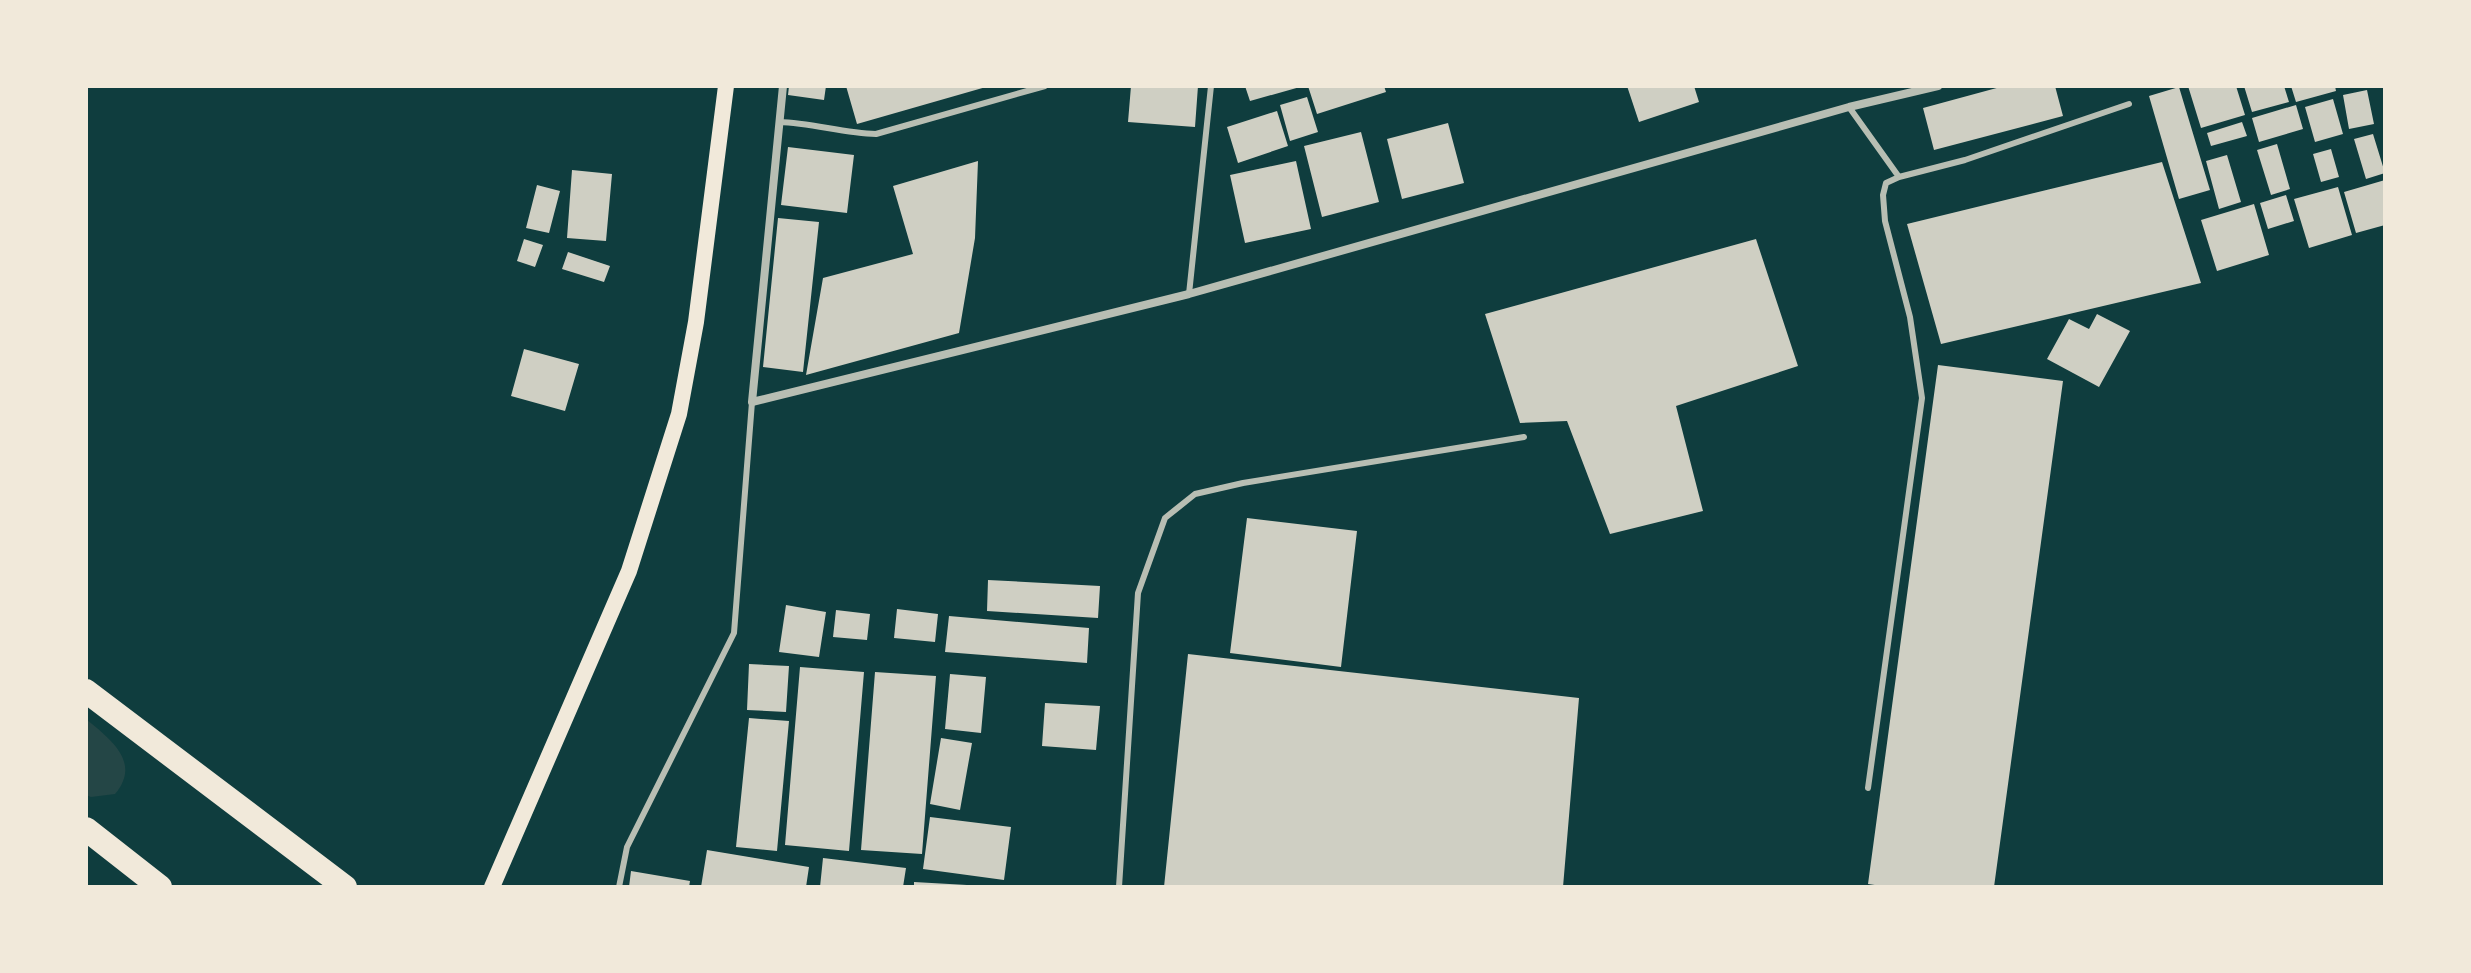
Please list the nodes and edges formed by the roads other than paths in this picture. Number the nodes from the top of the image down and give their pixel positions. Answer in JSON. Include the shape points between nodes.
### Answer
{"nodes":[{"id":1,"x":726,"y":86,"type":"edge"},
{"id":2,"x":783,"y":86,"type":"edge"},
{"id":3,"x":1045,"y":86,"type":"edge"},
{"id":4,"x":1211,"y":86,"type":"edge"},
{"id":5,"x":1938,"y":86,"type":"edge"},
{"id":6,"x":2129,"y":104,"type":"dead end"},
{"id":7,"x":1849,"y":107,"type":"junction"},
{"id":8,"x":779,"y":122,"type":"junction"},
{"id":9,"x":1899,"y":177,"type":"junction"},
{"id":10,"x":1189,"y":294,"type":"junction"},
{"id":11,"x":752,"y":402,"type":"junction"},
{"id":12,"x":1524,"y":437,"type":"dead end"},
{"id":13,"x":86,"y":691,"type":"edge"},
{"id":14,"x":1868,"y":788,"type":"dead end"},
{"id":15,"x":86,"y":829,"type":"edge"},
{"id":16,"x":160,"y":887,"type":"edge"},
{"id":17,"x":345,"y":887,"type":"edge"},
{"id":18,"x":492,"y":887,"type":"edge"},
{"id":19,"x":619,"y":887,"type":"edge"},
{"id":20,"x":1119,"y":887,"type":"edge"}],
"edges":[{"from":1,"to":18,"type":"main road","via":[[679,414],[629,571]]},
{"from":2,"to":8,"type":"street"},
{"from":3,"to":8,"type":"lane","via":[[876,134]]},
{"from":4,"to":10,"type":"lane"},
{"from":5,"to":7,"type":"street"},
{"from":6,"to":9,"type":"lane"},
{"from":7,"to":9,"type":"lane"},
{"from":7,"to":10,"type":"street"},
{"from":8,"to":11,"type":"street"},
{"from":9,"to":14,"type":"lane","via":[[1886,183],[1885,221],[1910,317],[1922,398]]},
{"from":10,"to":11,"type":"street"},
{"from":11,"to":19,"type":"lane","via":[[734,633],[627,847]]},
{"from":12,"to":20,"type":"lane","via":[[1243,483],[1195,494],[1165,518],[1138,593]]},
{"from":13,"to":17,"type":"highway"},
{"from":15,"to":16,"type":"highway"}]}
